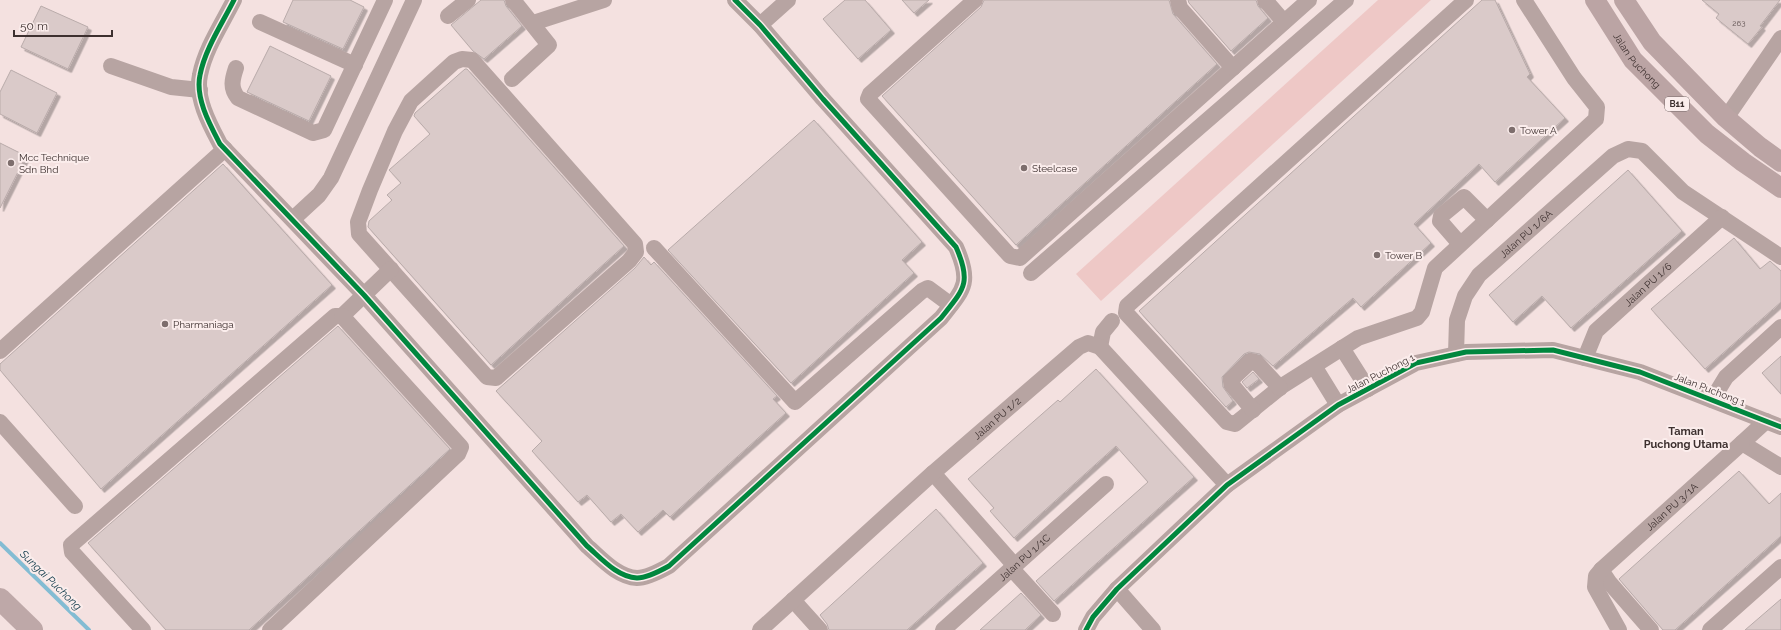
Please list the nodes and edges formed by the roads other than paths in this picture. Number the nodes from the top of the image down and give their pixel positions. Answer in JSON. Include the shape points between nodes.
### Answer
{"nodes":[{"id":1,"x":234,"y":0,"type":"edge"},
{"id":2,"x":384,"y":0,"type":"edge"},
{"id":3,"x":414,"y":0,"type":"edge"},
{"id":4,"x":468,"y":0,"type":"edge"},
{"id":5,"x":513,"y":0,"type":"edge"},
{"id":6,"x":604,"y":0,"type":"edge"},
{"id":7,"x":736,"y":0,"type":"edge"},
{"id":8,"x":788,"y":0,"type":"edge"},
{"id":9,"x":975,"y":0,"type":"edge"},
{"id":10,"x":1178,"y":0,"type":"edge"},
{"id":11,"x":1265,"y":0,"type":"edge"},
{"id":12,"x":1308,"y":0,"type":"edge"},
{"id":13,"x":1346,"y":0,"type":"edge"},
{"id":14,"x":1466,"y":0,"type":"edge"},
{"id":15,"x":1524,"y":0,"type":"edge"},
{"id":16,"x":1595,"y":0,"type":"edge"},
{"id":17,"x":1624,"y":0,"type":"edge"},
{"id":18,"x":448,"y":16,"type":"dead end"},
{"id":19,"x":260,"y":22,"type":"dead end"},
{"id":20,"x":1284,"y":22,"type":"junction"},
{"id":21,"x":533,"y":23,"type":"junction"},
{"id":22,"x":760,"y":25,"type":"junction"},
{"id":23,"x":1781,"y":38,"type":"edge"},
{"id":24,"x":355,"y":65,"type":"junction"},
{"id":25,"x":111,"y":66,"type":"dead end"},
{"id":26,"x":236,"y":68,"type":"dead end"},
{"id":27,"x":1233,"y":68,"type":"junction"},
{"id":28,"x":512,"y":79,"type":"dead end"},
{"id":29,"x":200,"y":90,"type":"junction"},
{"id":30,"x":1726,"y":118,"type":"junction"},
{"id":31,"x":225,"y":149,"type":"junction"},
{"id":32,"x":1781,"y":162,"type":"edge"},
{"id":33,"x":1781,"y":188,"type":"edge"},
{"id":34,"x":1722,"y":218,"type":"junction"},
{"id":35,"x":293,"y":219,"type":"junction"},
{"id":36,"x":1487,"y":220,"type":"junction"},
{"id":37,"x":1460,"y":244,"type":"junction"},
{"id":38,"x":654,"y":248,"type":"dead end"},
{"id":39,"x":1781,"y":257,"type":"edge"},
{"id":40,"x":390,"y":269,"type":"junction"},
{"id":41,"x":1031,"y":274,"type":"dead end"},
{"id":42,"x":364,"y":295,"type":"junction"},
{"id":43,"x":951,"y":305,"type":"junction"},
{"id":44,"x":342,"y":316,"type":"junction"},
{"id":45,"x":1112,"y":321,"type":"dead end"},
{"id":46,"x":1781,"y":328,"type":"edge"},
{"id":47,"x":1100,"y":346,"type":"junction"},
{"id":48,"x":1342,"y":348,"type":"junction"},
{"id":49,"x":0,"y":351,"type":"edge"},
{"id":50,"x":1456,"y":354,"type":"junction"},
{"id":51,"x":1585,"y":358,"type":"junction"},
{"id":52,"x":1314,"y":366,"type":"junction"},
{"id":53,"x":1280,"y":388,"type":"junction"},
{"id":54,"x":1368,"y":389,"type":"junction"},
{"id":55,"x":1712,"y":400,"type":"junction"},
{"id":56,"x":1338,"y":405,"type":"junction"},
{"id":57,"x":1252,"y":410,"type":"junction"},
{"id":58,"x":1766,"y":421,"type":"junction"},
{"id":59,"x":0,"y":422,"type":"edge"},
{"id":60,"x":1781,"y":427,"type":"edge"},
{"id":61,"x":1742,"y":443,"type":"junction"},
{"id":62,"x":1781,"y":467,"type":"edge"},
{"id":63,"x":934,"y":473,"type":"junction"},
{"id":64,"x":1106,"y":484,"type":"dead end"},
{"id":65,"x":1227,"y":485,"type":"junction"},
{"id":66,"x":75,"y":506,"type":"dead end"},
{"id":67,"x":1013,"y":567,"type":"junction"},
{"id":68,"x":1781,"y":567,"type":"edge"},
{"id":69,"x":1601,"y":570,"type":"junction"},
{"id":70,"x":1117,"y":590,"type":"junction"},
{"id":71,"x":0,"y":599,"type":"edge"},
{"id":72,"x":793,"y":600,"type":"junction"},
{"id":73,"x":1053,"y":614,"type":"dead end"},
{"id":74,"x":32,"y":630,"type":"edge"},
{"id":75,"x":144,"y":630,"type":"edge"},
{"id":76,"x":270,"y":630,"type":"edge"},
{"id":77,"x":760,"y":630,"type":"edge"},
{"id":78,"x":820,"y":630,"type":"edge"},
{"id":79,"x":943,"y":630,"type":"edge"},
{"id":80,"x":1086,"y":630,"type":"edge"},
{"id":81,"x":1153,"y":630,"type":"edge"},
{"id":82,"x":1619,"y":630,"type":"edge"},
{"id":83,"x":1651,"y":630,"type":"edge"},
{"id":84,"x":1710,"y":630,"type":"edge"}],
"edges":[{"from":1,"to":29,"type":"street","via":[[204,60],[199,76]]},
{"from":2,"to":24,"type":"street"},
{"from":3,"to":35,"type":"street","via":[[331,178],[319,195]]},
{"from":4,"to":18,"type":"street"},
{"from":5,"to":21,"type":"street"},
{"from":6,"to":21,"type":"street"},
{"from":7,"to":22,"type":"street"},
{"from":8,"to":22,"type":"street"},
{"from":9,"to":27,"type":"street","via":[[870,94],[868,99],[1010,256],[1020,258],[1030,250]]},
{"from":10,"to":27,"type":"street","via":[[1180,8]]},
{"from":11,"to":20,"type":"street"},
{"from":12,"to":20,"type":"street"},
{"from":13,"to":41,"type":"street"},
{"from":14,"to":57,"type":"street","via":[[1127,306],[1126,313],[1227,422],[1235,424]]},
{"from":15,"to":36,"type":"street","via":[[1574,78],[1597,107],[1598,115]]},
{"from":16,"to":33,"type":"main road","name":"Jalan Puchong","number":"B11","via":[[1633,60],[1707,134]]},
{"from":17,"to":30,"type":"main road","number":"B11","via":[[1652,42]]},
{"from":19,"to":24,"type":"street"},
{"from":20,"to":27,"type":"street"},
{"from":21,"to":28,"type":"street","via":[[549,46]]},
{"from":22,"to":43,"type":"street","via":[[956,247],[964,264],[965,282],[959,296]]},
{"from":23,"to":30,"type":"street"},
{"from":24,"to":26,"type":"street","via":[[324,130],[313,133],[238,98],[231,82]]},
{"from":25,"to":29,"type":"street","via":[[171,87]]},
{"from":29,"to":31,"type":"street","via":[[210,126]]},
{"from":30,"to":32,"type":"main road","number":"B11"},
{"from":31,"to":35,"type":"street"},
{"from":31,"to":49,"type":"street"},
{"from":34,"to":39,"type":"street"},
{"from":34,"to":50,"type":"street","name":"Jalan PU 1/6A","via":[[1683,192],[1642,151],[1628,149],[1613,156],[1479,275],[1465,296],[1457,320]]},
{"from":34,"to":51,"type":"street","name":"Jalan PU 1/6","via":[[1596,331]]},
{"from":35,"to":42,"type":"street"},
{"from":36,"to":37,"type":"street"},
{"from":36,"to":37,"type":"street","via":[[1464,197],[1441,216],[1440,221]]},
{"from":37,"to":48,"type":"street","via":[[1435,268],[1418,318],[1358,338]]},
{"from":38,"to":43,"type":"street","via":[[795,402],[922,291],[928,288]]},
{"from":40,"to":40,"type":"street","via":[[359,234],[358,222],[395,131],[411,101],[454,62],[462,59],[472,60],[635,244],[636,252],[629,261],[496,378],[487,377]]},
{"from":40,"to":42,"type":"street"},
{"from":42,"to":43,"type":"street","via":[[587,546],[607,564],[637,578],[669,566],[940,318]]},
{"from":42,"to":44,"type":"street"},
{"from":44,"to":75,"type":"street","via":[[335,316],[71,545],[72,552]]},
{"from":44,"to":76,"type":"street","via":[[461,447],[458,454]]},
{"from":45,"to":47,"type":"street","via":[[1103,332]]},
{"from":46,"to":55,"type":"street","via":[[1726,377]]},
{"from":47,"to":63,"type":"street","name":"Jalan PU 1/2","via":[[1088,343],[1079,348]]},
{"from":47,"to":65,"type":"street"},
{"from":48,"to":52,"type":"street"},
{"from":48,"to":54,"type":"street"},
{"from":50,"to":51,"type":"street","name":"Jalan Puchong 1","via":[[1553,350]]},
{"from":50,"to":54,"type":"street","name":"Jalan Puchong 1","via":[[1416,363]]},
{"from":51,"to":55,"type":"street","name":"Jalan Puchong 1","via":[[1640,372]]},
{"from":52,"to":53,"type":"street"},
{"from":52,"to":56,"type":"street"},
{"from":53,"to":57,"type":"street"},
{"from":53,"to":57,"type":"street","via":[[1257,363],[1251,361],[1231,380],[1232,385]]},
{"from":54,"to":56,"type":"street","name":"Jalan Puchong 1"},
{"from":55,"to":58,"type":"street","name":"Jalan Puchong 1"},
{"from":56,"to":65,"type":"street","name":"Jalan Puchong 1"},
{"from":58,"to":60,"type":"street","name":"Jalan Puchong 1"},
{"from":58,"to":61,"type":"street","name":"Jalan PU 3/1A"},
{"from":59,"to":66,"type":"street"},
{"from":61,"to":62,"type":"street"},
{"from":61,"to":69,"type":"street","name":"Jalan PU 3/1A"},
{"from":63,"to":67,"type":"street"},
{"from":63,"to":72,"type":"street","name":"Jalan PU 1/2"},
{"from":64,"to":67,"type":"street","name":"Jalan PU 1/1C"},
{"from":65,"to":70,"type":"street","name":"Jalan Puchong 1"},
{"from":67,"to":73,"type":"street"},
{"from":67,"to":79,"type":"street","name":"Jalan PU 1/1C"},
{"from":68,"to":84,"type":"street"},
{"from":69,"to":82,"type":"street","via":[[1596,576],[1595,586]]},
{"from":69,"to":83,"type":"street"},
{"from":70,"to":80,"type":"street","name":"Jalan Puchong 1"},
{"from":70,"to":81,"type":"street"},
{"from":71,"to":74,"type":"highway"},
{"from":72,"to":77,"type":"street","name":"Jalan PU 1/2"},
{"from":72,"to":78,"type":"street"}]}
